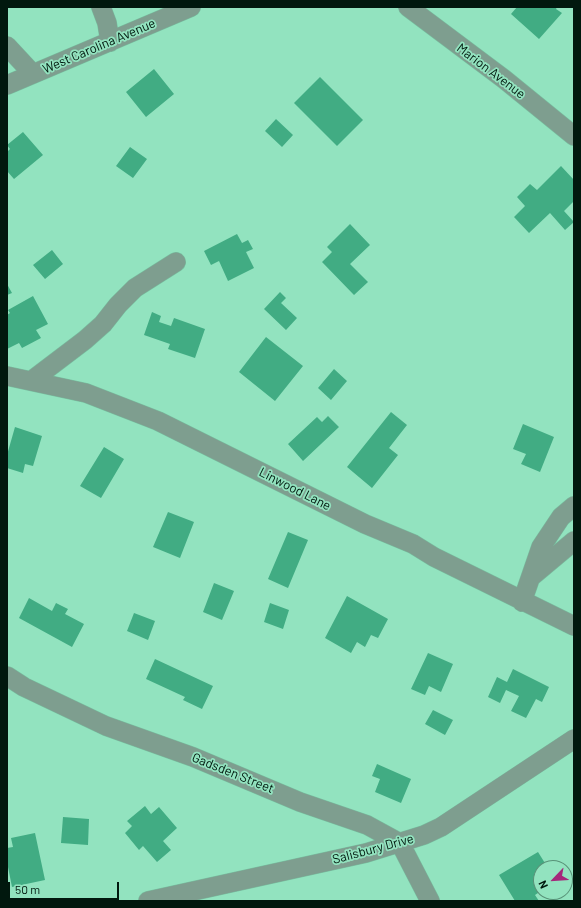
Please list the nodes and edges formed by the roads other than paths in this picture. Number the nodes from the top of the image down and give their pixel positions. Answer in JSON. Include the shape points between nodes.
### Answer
{"nodes":[{"id":1,"x":102,"y":7,"type":"edge"},
{"id":2,"x":191,"y":7,"type":"edge"},
{"id":3,"x":408,"y":7,"type":"edge"},
{"id":4,"x":110,"y":42,"type":"junction"},
{"id":5,"x":7,"y":46,"type":"edge"},
{"id":6,"x":33,"y":74,"type":"junction"},
{"id":7,"x":7,"y":85,"type":"edge"},
{"id":8,"x":574,"y":136,"type":"edge"},
{"id":9,"x":176,"y":262,"type":"dead end"},
{"id":10,"x":7,"y":376,"type":"edge"},
{"id":11,"x":31,"y":381,"type":"junction"},
{"id":12,"x":574,"y":506,"type":"edge"},
{"id":13,"x":574,"y":541,"type":"edge"},
{"id":14,"x":532,"y":577,"type":"junction"},
{"id":15,"x":522,"y":602,"type":"junction"},
{"id":16,"x":574,"y":626,"type":"edge"},
{"id":17,"x":7,"y":676,"type":"edge"},
{"id":18,"x":574,"y":739,"type":"edge"},
{"id":19,"x":400,"y":843,"type":"junction"},
{"id":20,"x":148,"y":901,"type":"edge"},
{"id":21,"x":430,"y":901,"type":"edge"}],
"edges":[{"from":1,"to":4,"type":"street"},
{"from":2,"to":4,"type":"street","name":"West Carolina Avenue"},
{"from":3,"to":8,"type":"street","name":"Marion Avenue"},
{"from":4,"to":6,"type":"street","name":"West Carolina Avenue"},
{"from":5,"to":6,"type":"street"},
{"from":6,"to":7,"type":"street","name":"West Carolina Avenue"},
{"from":9,"to":11,"type":"street","via":[[135,288],[103,324]]},
{"from":10,"to":11,"type":"street","name":"Linwood Lane"},
{"from":11,"to":15,"type":"street","name":"Linwood Lane","via":[[86,393],[158,421],[365,524],[412,544]]},
{"from":12,"to":14,"type":"street","via":[[561,517],[541,547]]},
{"from":13,"to":14,"type":"street"},
{"from":14,"to":15,"type":"street"},
{"from":15,"to":16,"type":"street","name":"Linwood Lane"},
{"from":17,"to":19,"type":"street","name":"Gadsden Street","via":[[24,687],[106,726],[193,757],[322,811],[367,824]]},
{"from":18,"to":19,"type":"street","name":"Salisbury Drive","via":[[441,827]]},
{"from":19,"to":20,"type":"street","name":"Salisbury Drive","via":[[366,853]]},
{"from":19,"to":21,"type":"street"}]}
